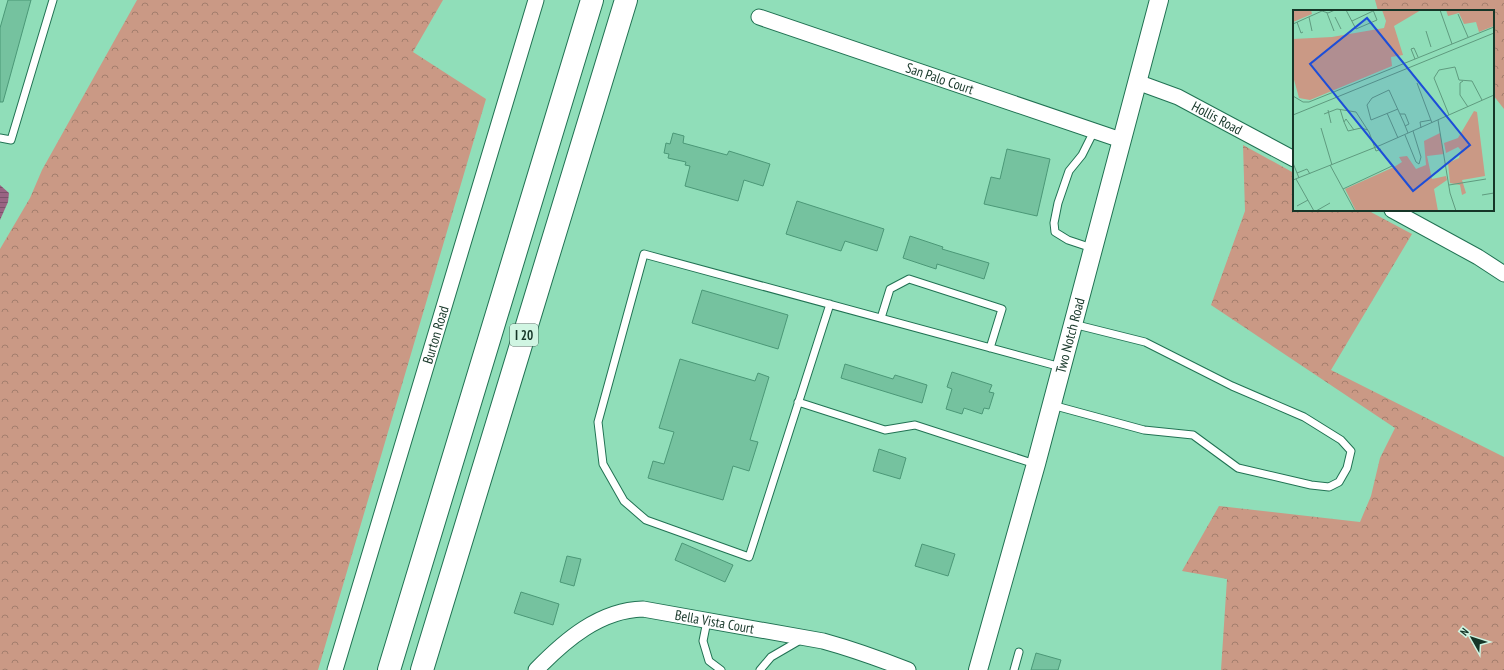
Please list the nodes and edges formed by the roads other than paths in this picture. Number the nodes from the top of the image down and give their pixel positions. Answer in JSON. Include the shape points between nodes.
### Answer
{"nodes":[{"id":1,"x":53,"y":0,"type":"edge"},
{"id":2,"x":536,"y":0,"type":"edge"},
{"id":3,"x":592,"y":0,"type":"edge"},
{"id":4,"x":626,"y":0,"type":"edge"},
{"id":5,"x":1159,"y":0,"type":"edge"},
{"id":6,"x":759,"y":17,"type":"dead end"},
{"id":7,"x":1137,"y":82,"type":"junction"},
{"id":8,"x":1094,"y":131,"type":"junction"},
{"id":9,"x":0,"y":138,"type":"edge"},
{"id":10,"x":1122,"y":140,"type":"junction"},
{"id":11,"x":1293,"y":158,"type":"edge"},
{"id":12,"x":1394,"y":211,"type":"edge"},
{"id":13,"x":1093,"y":248,"type":"junction"},
{"id":14,"x":1504,"y":274,"type":"edge"},
{"id":15,"x":830,"y":304,"type":"junction"},
{"id":16,"x":880,"y":318,"type":"junction"},
{"id":17,"x":1073,"y":324,"type":"junction"},
{"id":18,"x":990,"y":348,"type":"junction"},
{"id":19,"x":1062,"y":367,"type":"junction"},
{"id":20,"x":798,"y":402,"type":"junction"},
{"id":21,"x":1051,"y":405,"type":"junction"},
{"id":22,"x":1036,"y":464,"type":"junction"},
{"id":23,"x":707,"y":621,"type":"junction"},
{"id":24,"x":804,"y":638,"type":"junction"},
{"id":25,"x":1018,"y":652,"type":"dead end"},
{"id":26,"x":335,"y":670,"type":"edge"},
{"id":27,"x":389,"y":670,"type":"edge"},
{"id":28,"x":422,"y":670,"type":"edge"},
{"id":29,"x":536,"y":670,"type":"edge"},
{"id":30,"x":721,"y":670,"type":"edge"},
{"id":31,"x":760,"y":670,"type":"edge"},
{"id":32,"x":908,"y":670,"type":"edge"},
{"id":33,"x":978,"y":670,"type":"edge"},
{"id":34,"x":1014,"y":670,"type":"edge"}],
"edges":[{"from":1,"to":9,"type":"lane","via":[[12,140]]},
{"from":2,"to":26,"type":"street","name":"Burton Road"},
{"from":3,"to":27,"type":"highway","number":"I 20"},
{"from":4,"to":28,"type":"highway","number":"I 20"},
{"from":5,"to":7,"type":"street","name":"Two Notch Road"},
{"from":6,"to":8,"type":"street","name":"San Palo Court"},
{"from":7,"to":10,"type":"street","name":"Two Notch Road"},
{"from":7,"to":11,"type":"street","name":"Hollis Road","via":[[1185,101]]},
{"from":8,"to":10,"type":"street","name":"San Palo Court"},
{"from":8,"to":13,"type":"lane","via":[[1082,155],[1069,170],[1054,223],[1055,232],[1068,240]]},
{"from":10,"to":13,"type":"street","name":"Two Notch Road"},
{"from":12,"to":14,"type":"street"},
{"from":13,"to":17,"type":"street","name":"Two Notch Road"},
{"from":15,"to":16,"type":"lane"},
{"from":15,"to":20,"type":"lane"},
{"from":15,"to":20,"type":"lane","via":[[644,254],[598,422],[603,464],[624,501],[646,520],[749,557]]},
{"from":16,"to":18,"type":"lane"},
{"from":16,"to":18,"type":"lane","via":[[890,289],[909,279],[1002,309]]},
{"from":17,"to":19,"type":"street","name":"Two Notch Road"},
{"from":17,"to":21,"type":"lane","via":[[1145,342],[1232,386],[1304,417],[1341,440],[1351,451],[1347,468],[1339,482],[1329,487],[1311,485],[1238,468],[1194,435],[1144,430]]},
{"from":18,"to":19,"type":"lane"},
{"from":19,"to":21,"type":"street","name":"Two Notch Road"},
{"from":20,"to":22,"type":"lane","via":[[885,430],[915,425]]},
{"from":21,"to":22,"type":"street","name":"Two Notch Road"},
{"from":22,"to":33,"type":"street","name":"Two Notch Road"},
{"from":23,"to":24,"type":"street","name":"Bella Vista Court"},
{"from":23,"to":29,"type":"street","name":"Bella Vista Court","via":[[643,609],[620,611],[576,634]]},
{"from":23,"to":30,"type":"lane","via":[[703,641],[709,661]]},
{"from":24,"to":31,"type":"lane","via":[[771,657]]},
{"from":24,"to":32,"type":"street","name":"Bella Vista Court","via":[[845,647]]},
{"from":25,"to":34,"type":"lane"}]}
